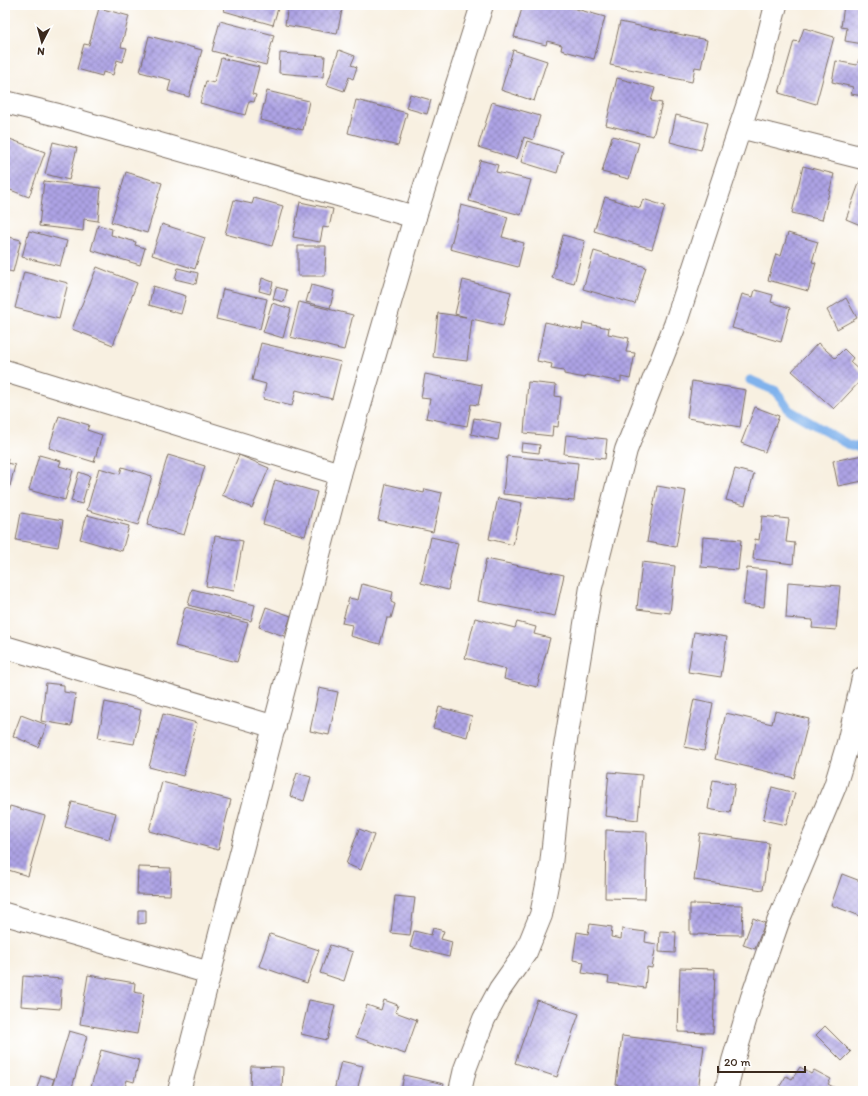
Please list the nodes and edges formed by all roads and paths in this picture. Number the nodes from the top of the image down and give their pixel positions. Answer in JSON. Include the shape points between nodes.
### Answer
{"nodes":[{"id":1,"x":482,"y":5,"type":"edge"},
{"id":2,"x":776,"y":5,"type":"edge"},
{"id":3,"x":5,"y":102,"type":"edge"},
{"id":4,"x":740,"y":127,"type":"junction"},
{"id":5,"x":863,"y":158,"type":"edge"},
{"id":6,"x":415,"y":217,"type":"junction"},
{"id":7,"x":5,"y":371,"type":"edge"},
{"id":8,"x":340,"y":474,"type":"junction"},
{"id":9,"x":5,"y":646,"type":"edge"},
{"id":10,"x":863,"y":678,"type":"edge"},
{"id":11,"x":275,"y":727,"type":"junction"},
{"id":12,"x":5,"y":914,"type":"edge"},
{"id":13,"x":210,"y":973,"type":"junction"},
{"id":14,"x":180,"y":1091,"type":"edge"},
{"id":15,"x":460,"y":1091,"type":"edge"},
{"id":16,"x":726,"y":1091,"type":"edge"}],
"edges":[{"from":1,"to":6,"type":"street"},
{"from":2,"to":4,"type":"street","via":[[762,61]]},
{"from":3,"to":6,"type":"street","via":[[66,117]]},
{"from":4,"to":5,"type":"street"},
{"from":4,"to":15,"type":"street","via":[[675,325],[626,450],[591,587],[561,771],[551,865],[541,915],[526,952],[500,989],[484,1019],[465,1069]]},
{"from":6,"to":8,"type":"street"},
{"from":7,"to":8,"type":"street"},
{"from":8,"to":11,"type":"street"},
{"from":9,"to":11,"type":"street"},
{"from":10,"to":16,"type":"street","via":[[835,786],[778,922],[752,997]]},
{"from":11,"to":13,"type":"street"},
{"from":12,"to":13,"type":"street"},
{"from":13,"to":14,"type":"street"}]}
